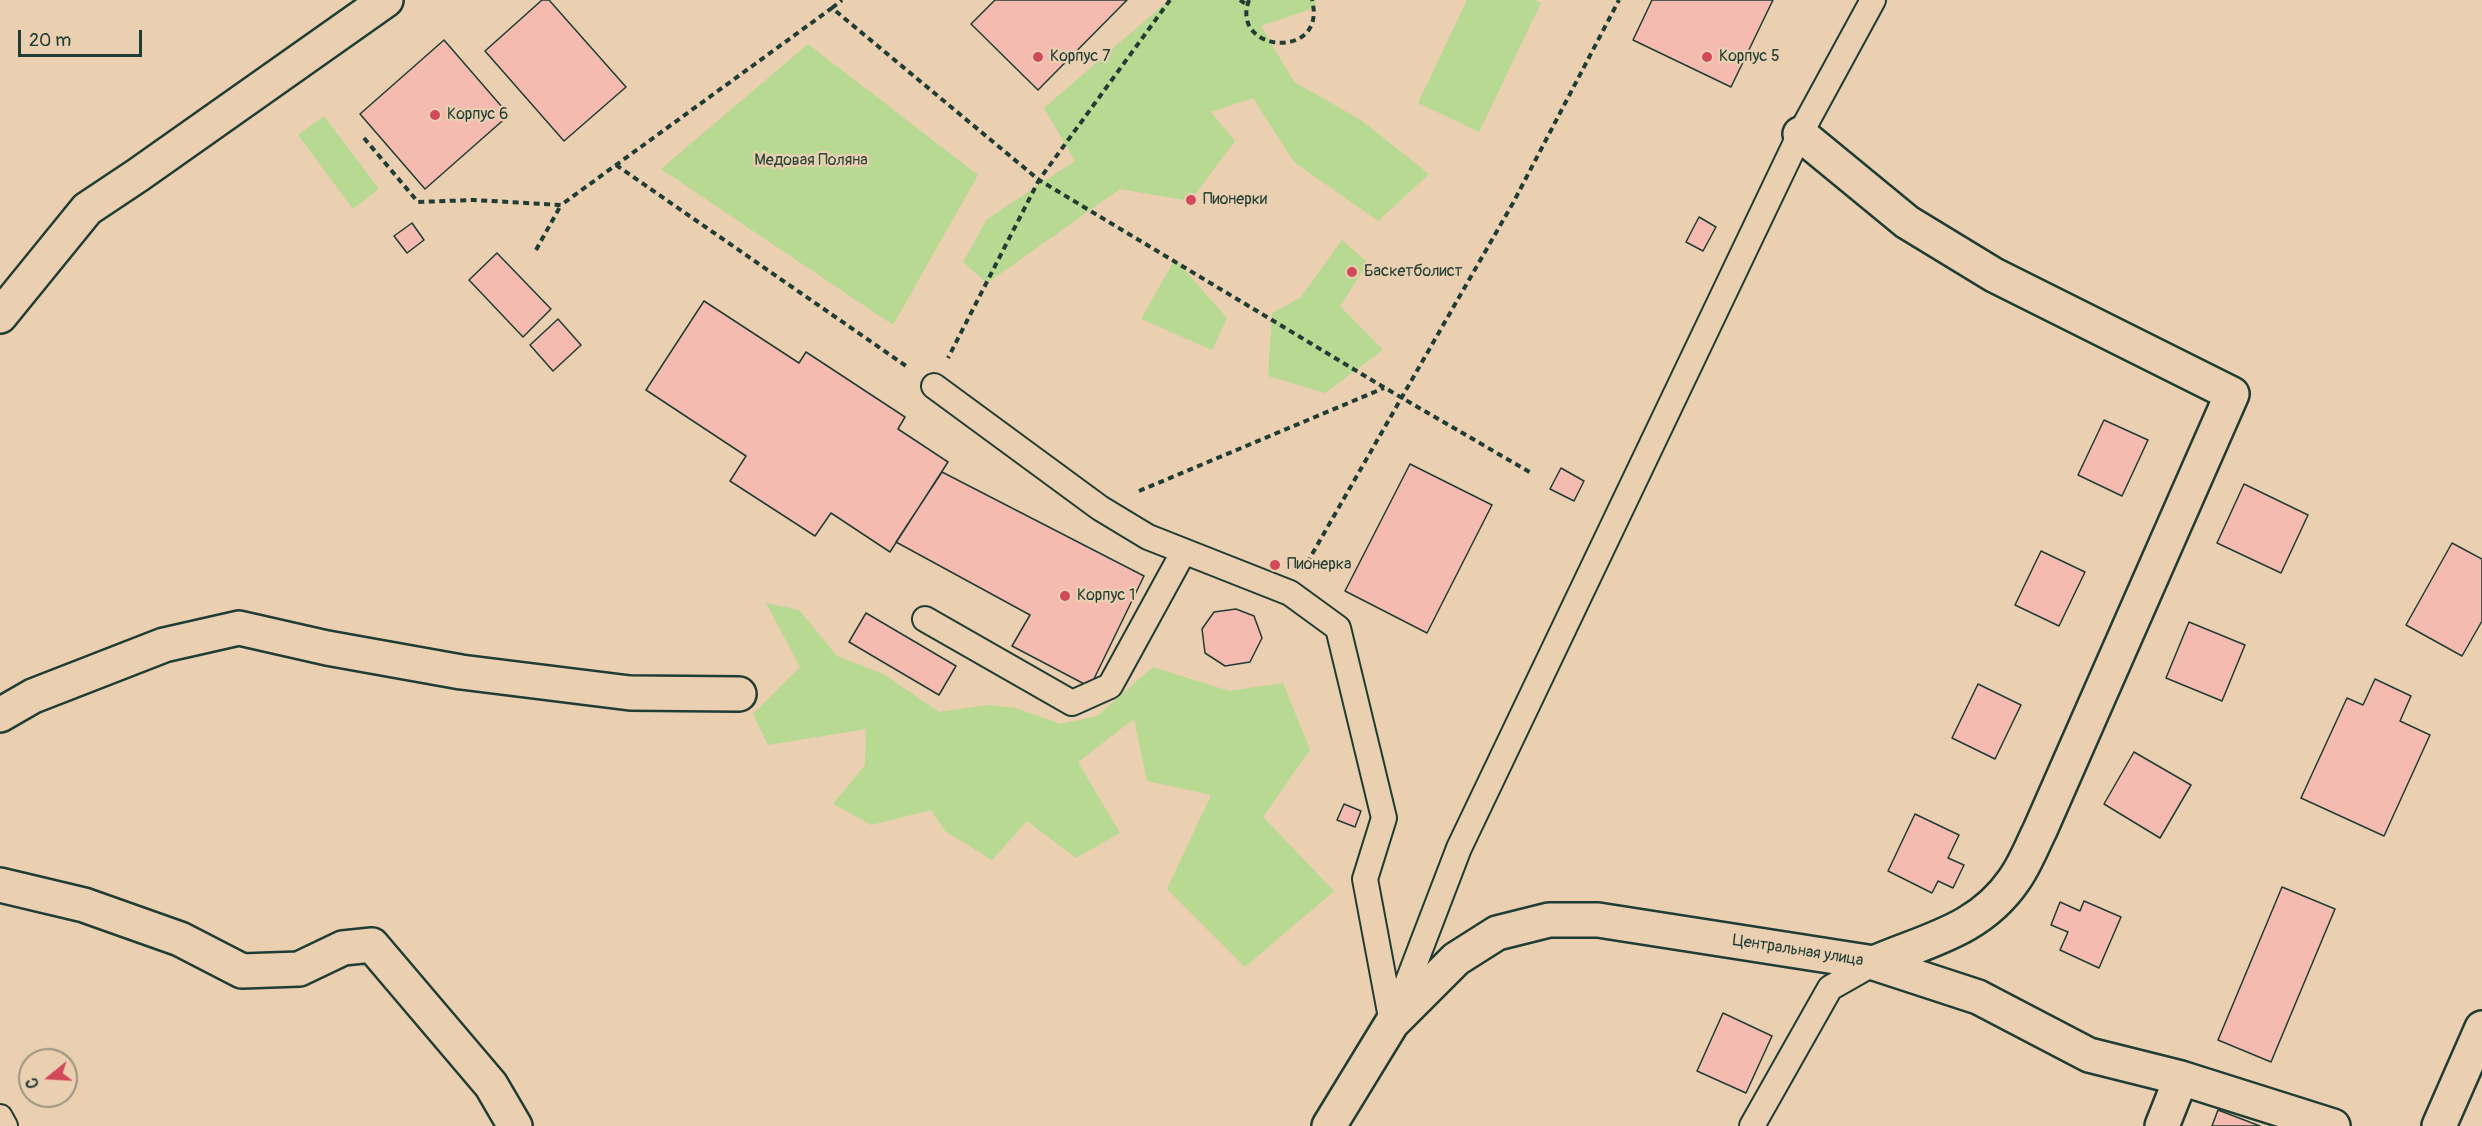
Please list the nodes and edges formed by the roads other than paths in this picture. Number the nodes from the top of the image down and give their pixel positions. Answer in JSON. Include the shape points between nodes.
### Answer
{"nodes":[{"id":1,"x":386,"y":0,"type":"edge"},
{"id":2,"x":1873,"y":0,"type":"edge"},
{"id":3,"x":1800,"y":134,"type":"junction"},
{"id":4,"x":0,"y":316,"type":"edge"},
{"id":5,"x":934,"y":386,"type":"road end"},
{"id":6,"x":1184,"y":551,"type":"junction"},
{"id":7,"x":924,"y":618,"type":"dead end"},
{"id":8,"x":739,"y":694,"type":"dead end"},
{"id":9,"x":0,"y":715,"type":"edge"},
{"id":10,"x":0,"y":885,"type":"edge"},
{"id":11,"x":1874,"y":963,"type":"junction"},
{"id":12,"x":1392,"y":1023,"type":"junction"},
{"id":13,"x":2482,"y":1028,"type":"edge"},
{"id":14,"x":2181,"y":1078,"type":"junction"},
{"id":15,"x":0,"y":1118,"type":"edge"},
{"id":16,"x":5,"y":1126,"type":"edge"},
{"id":17,"x":515,"y":1126,"type":"edge"},
{"id":18,"x":1329,"y":1126,"type":"edge"},
{"id":19,"x":1752,"y":1126,"type":"edge"},
{"id":20,"x":2162,"y":1126,"type":"edge"},
{"id":21,"x":2333,"y":1126,"type":"edge"},
{"id":22,"x":2439,"y":1126,"type":"edge"}],
"edges":[{"from":1,"to":4,"type":"street","via":[[87,208]]},
{"from":2,"to":3,"type":"lane"},
{"from":3,"to":11,"type":"street","via":[[1906,222],[1984,269],[2232,394],[2040,830],[2014,880],[1983,915],[1951,934]]},
{"from":3,"to":12,"type":"lane","via":[[1459,848]]},
{"from":5,"to":6,"type":"lane","via":[[1100,508],[1148,537]]},
{"from":6,"to":7,"type":"lane","via":[[1110,686],[1072,703]]},
{"from":6,"to":12,"type":"lane","via":[[1290,593],[1338,627],[1384,818],[1365,879]]},
{"from":8,"to":9,"type":"street","via":[[630,693],[461,672],[239,628],[164,645],[33,696]]},
{"from":10,"to":17,"type":"street","via":[[84,905],[180,939],[242,971],[299,969],[343,948],[372,945],[491,1085]]},
{"from":11,"to":12,"type":"street","name":"Центральная улица","via":[[1598,920],[1549,920],[1497,933],[1456,959]]},
{"from":11,"to":14,"type":"street","name":"Центральная улица","via":[[1978,997],[2089,1055]]},
{"from":11,"to":19,"type":"lane","via":[[1830,988]]},
{"from":12,"to":18,"type":"street","name":"Центральная улица"},
{"from":13,"to":22,"type":"street"},
{"from":14,"to":20,"type":"street"},
{"from":14,"to":21,"type":"street","name":"Центральная улица"},
{"from":15,"to":16,"type":"lane"}]}
